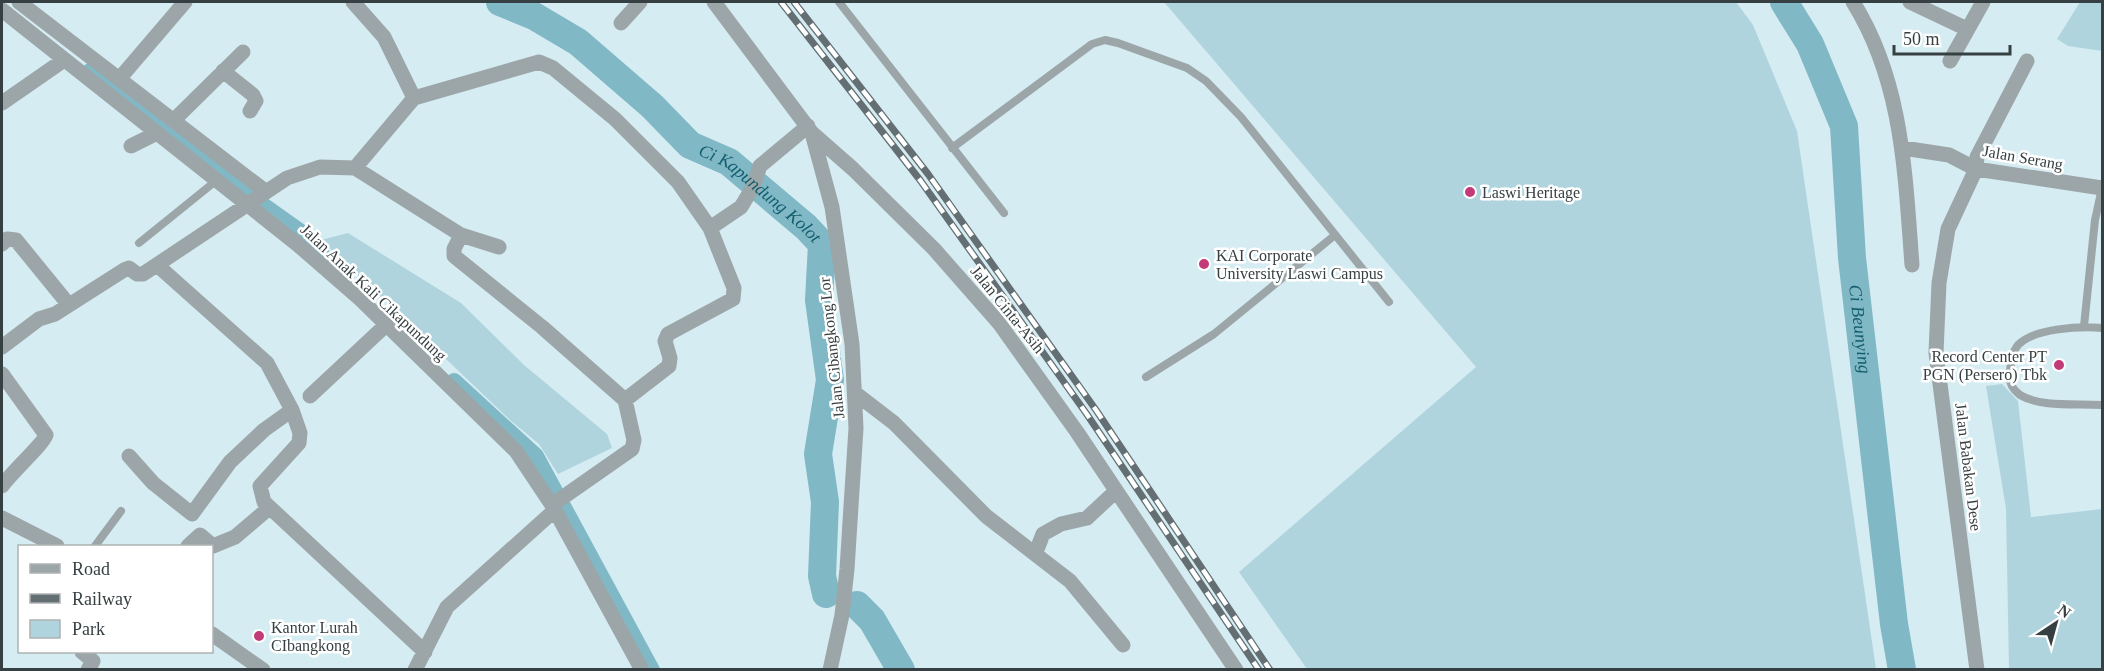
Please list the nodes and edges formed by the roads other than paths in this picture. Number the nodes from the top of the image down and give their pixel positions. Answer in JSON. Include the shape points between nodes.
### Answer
{"nodes":[{"id":1,"x":19,"y":2,"type":"edge"},
{"id":2,"x":185,"y":2,"type":"edge"},
{"id":3,"x":353,"y":2,"type":"edge"},
{"id":4,"x":640,"y":2,"type":"edge"},
{"id":5,"x":714,"y":2,"type":"edge"},
{"id":6,"x":839,"y":2,"type":"edge"},
{"id":7,"x":1853,"y":2,"type":"edge"},
{"id":8,"x":1910,"y":2,"type":"edge"},
{"id":9,"x":1983,"y":2,"type":"edge"},
{"id":10,"x":2,"y":10,"type":"edge"},
{"id":11,"x":621,"y":23,"type":"dead end"},
{"id":12,"x":1967,"y":29,"type":"junction"},
{"id":13,"x":243,"y":52,"type":"dead end"},
{"id":14,"x":64,"y":60,"type":"junction"},
{"id":15,"x":1950,"y":61,"type":"dead end"},
{"id":16,"x":2027,"y":61,"type":"dead end"},
{"id":17,"x":222,"y":71,"type":"junction"},
{"id":18,"x":120,"y":78,"type":"junction"},
{"id":19,"x":414,"y":98,"type":"junction"},
{"id":20,"x":2,"y":103,"type":"edge"},
{"id":21,"x":250,"y":111,"type":"dead end"},
{"id":22,"x":174,"y":120,"type":"junction"},
{"id":23,"x":810,"y":129,"type":"junction"},
{"id":24,"x":157,"y":132,"type":"junction"},
{"id":25,"x":131,"y":146,"type":"dead end"},
{"id":26,"x":952,"y":148,"type":"junction"},
{"id":27,"x":1904,"y":148,"type":"junction"},
{"id":28,"x":355,"y":168,"type":"junction"},
{"id":29,"x":1976,"y":169,"type":"junction"},
{"id":30,"x":217,"y":180,"type":"junction"},
{"id":31,"x":2102,"y":188,"type":"edge"},
{"id":32,"x":256,"y":198,"type":"junction"},
{"id":33,"x":1004,"y":213,"type":"dead end"},
{"id":34,"x":710,"y":228,"type":"junction"},
{"id":35,"x":461,"y":235,"type":"junction"},
{"id":36,"x":1335,"y":235,"type":"junction"},
{"id":37,"x":140,"y":243,"type":"dead end"},
{"id":38,"x":2,"y":244,"type":"edge"},
{"id":39,"x":499,"y":247,"type":"dead end"},
{"id":40,"x":1912,"y":265,"type":"dead end"},
{"id":41,"x":157,"y":266,"type":"junction"},
{"id":42,"x":1389,"y":302,"type":"dead end"},
{"id":43,"x":69,"y":305,"type":"junction"},
{"id":44,"x":386,"y":325,"type":"junction"},
{"id":45,"x":2084,"y":326,"type":"junction"},
{"id":46,"x":2103,"y":327,"type":"edge"},
{"id":47,"x":2,"y":347,"type":"edge"},
{"id":48,"x":2,"y":374,"type":"edge"},
{"id":49,"x":1146,"y":377,"type":"dead end"},
{"id":50,"x":855,"y":393,"type":"junction"},
{"id":51,"x":310,"y":396,"type":"dead end"},
{"id":52,"x":625,"y":400,"type":"junction"},
{"id":53,"x":2103,"y":405,"type":"edge"},
{"id":54,"x":292,"y":410,"type":"junction"},
{"id":55,"x":129,"y":456,"type":"dead end"},
{"id":56,"x":2,"y":486,"type":"edge"},
{"id":57,"x":1116,"y":491,"type":"junction"},
{"id":58,"x":554,"y":505,"type":"junction"},
{"id":59,"x":269,"y":508,"type":"junction"},
{"id":60,"x":121,"y":511,"type":"dead end"},
{"id":61,"x":2,"y":518,"type":"edge"},
{"id":62,"x":55,"y":545,"type":"edge"},
{"id":63,"x":96,"y":545,"type":"edge"},
{"id":64,"x":189,"y":545,"type":"edge"},
{"id":65,"x":212,"y":545,"type":"edge"},
{"id":66,"x":213,"y":546,"type":"edge"},
{"id":67,"x":1036,"y":552,"type":"junction"},
{"id":68,"x":213,"y":635,"type":"edge"},
{"id":69,"x":1123,"y":645,"type":"dead end"},
{"id":70,"x":425,"y":652,"type":"junction"},
{"id":71,"x":84,"y":653,"type":"edge"},
{"id":72,"x":88,"y":669,"type":"edge"},
{"id":73,"x":263,"y":669,"type":"edge"},
{"id":74,"x":415,"y":669,"type":"edge"},
{"id":75,"x":642,"y":669,"type":"edge"},
{"id":76,"x":831,"y":669,"type":"edge"},
{"id":77,"x":1236,"y":669,"type":"edge"},
{"id":78,"x":1977,"y":669,"type":"edge"}],
"edges":[{"from":1,"to":18,"type":"street"},
{"from":2,"to":18,"type":"street"},
{"from":3,"to":19,"type":"street","via":[[384,36]]},
{"from":4,"to":11,"type":"street"},
{"from":5,"to":23,"type":"street","name":"Jalan Cinta-Asih"},
{"from":6,"to":26,"type":"lane"},
{"from":7,"to":27,"type":"street","via":[[1888,76]]},
{"from":8,"to":12,"type":"street"},
{"from":9,"to":12,"type":"street"},
{"from":10,"to":14,"type":"street","name":"Jalan Anak Kali Cikapundung"},
{"from":12,"to":15,"type":"street"},
{"from":13,"to":17,"type":"street"},
{"from":14,"to":20,"type":"street"},
{"from":14,"to":24,"type":"street","name":"Jalan Anak Kali Cikapundung"},
{"from":16,"to":29,"type":"street","name":"Jalan Babakan Dese","via":[[1977,157]]},
{"from":17,"to":21,"type":"street","via":[[253,95],[256,101]]},
{"from":17,"to":22,"type":"street"},
{"from":18,"to":22,"type":"street"},
{"from":19,"to":28,"type":"street"},
{"from":19,"to":34,"type":"street","via":[[534,62],[546,64],[637,138],[678,182]]},
{"from":22,"to":32,"type":"street"},
{"from":23,"to":34,"type":"street","via":[[763,163],[741,207]]},
{"from":23,"to":50,"type":"street","name":"Jalan Cibangkong Lor","via":[[832,207],[852,344]]},
{"from":23,"to":57,"type":"street","name":"Jalan Cinta-Asih","via":[[934,249],[982,302],[1050,392]]},
{"from":24,"to":25,"type":"street"},
{"from":24,"to":30,"type":"street","name":"Jalan Anak Kali Cikapundung"},
{"from":26,"to":33,"type":"lane"},
{"from":26,"to":36,"type":"lane","via":[[1088,47],[1101,40],[1113,41],[1187,68],[1206,81],[1241,117]]},
{"from":27,"to":29,"type":"street","name":"Jalan Serang","via":[[1949,155]]},
{"from":27,"to":40,"type":"street"},
{"from":28,"to":32,"type":"street","via":[[310,170],[287,178]]},
{"from":28,"to":35,"type":"street"},
{"from":29,"to":31,"type":"street","name":"Jalan Serang"},
{"from":29,"to":78,"type":"street","name":"Jalan Babakan Dese","via":[[1948,229],[1939,283],[1936,353]]},
{"from":30,"to":32,"type":"street","name":"Jalan Anak Kali Cikapundung"},
{"from":30,"to":37,"type":"lane"},
{"from":31,"to":45,"type":"lane"},
{"from":32,"to":41,"type":"street"},
{"from":32,"to":44,"type":"street","name":"Jalan Anak Kali Cikapundung"},
{"from":34,"to":52,"type":"street","via":[[735,296],[668,334],[665,341],[669,366]]},
{"from":35,"to":39,"type":"street"},
{"from":35,"to":52,"type":"street","via":[[454,256]]},
{"from":36,"to":42,"type":"lane"},
{"from":36,"to":49,"type":"lane","via":[[1214,334]]},
{"from":38,"to":43,"type":"street","via":[[6,239],[16,240]]},
{"from":41,"to":43,"type":"street","via":[[141,275],[129,268],[124,270]]},
{"from":41,"to":54,"type":"street","via":[[267,363]]},
{"from":43,"to":47,"type":"street","via":[[39,319]]},
{"from":44,"to":51,"type":"street"},
{"from":44,"to":58,"type":"street","name":"Jalan Anak Kali Cikapundung","via":[[516,451]]},
{"from":45,"to":46,"type":"lane"},
{"from":45,"to":53,"type":"lane","via":[[2034,335],[2019,345],[2011,358],[2009,376],[2012,388],[2022,396],[2045,402]]},
{"from":48,"to":56,"type":"street","via":[[46,435]]},
{"from":50,"to":67,"type":"street","via":[[894,423],[986,516]]},
{"from":50,"to":76,"type":"street","name":"Jalan Cibangkong Lor","via":[[848,569]]},
{"from":52,"to":58,"type":"street","via":[[634,440],[632,449]]},
{"from":54,"to":55,"type":"street","via":[[226,466],[193,514],[153,483]]},
{"from":54,"to":59,"type":"street","via":[[301,438],[260,486]]},
{"from":57,"to":67,"type":"street","via":[[1086,519],[1061,524],[1043,534]]},
{"from":57,"to":77,"type":"street","name":"Jalan Cinta-Asih"},
{"from":58,"to":70,"type":"street","via":[[447,607]]},
{"from":58,"to":75,"type":"street","name":"Jalan Anak Kali Cikapundung"},
{"from":59,"to":66,"type":"street","via":[[225,542]]},
{"from":59,"to":70,"type":"street"},
{"from":60,"to":63,"type":"lane"},
{"from":61,"to":62,"type":"street"},
{"from":64,"to":65,"type":"street","via":[[200,535]]},
{"from":67,"to":69,"type":"street","via":[[1088,600]]},
{"from":68,"to":73,"type":"street"},
{"from":70,"to":74,"type":"street"},
{"from":71,"to":72,"type":"street","via":[[93,661]]}]}
